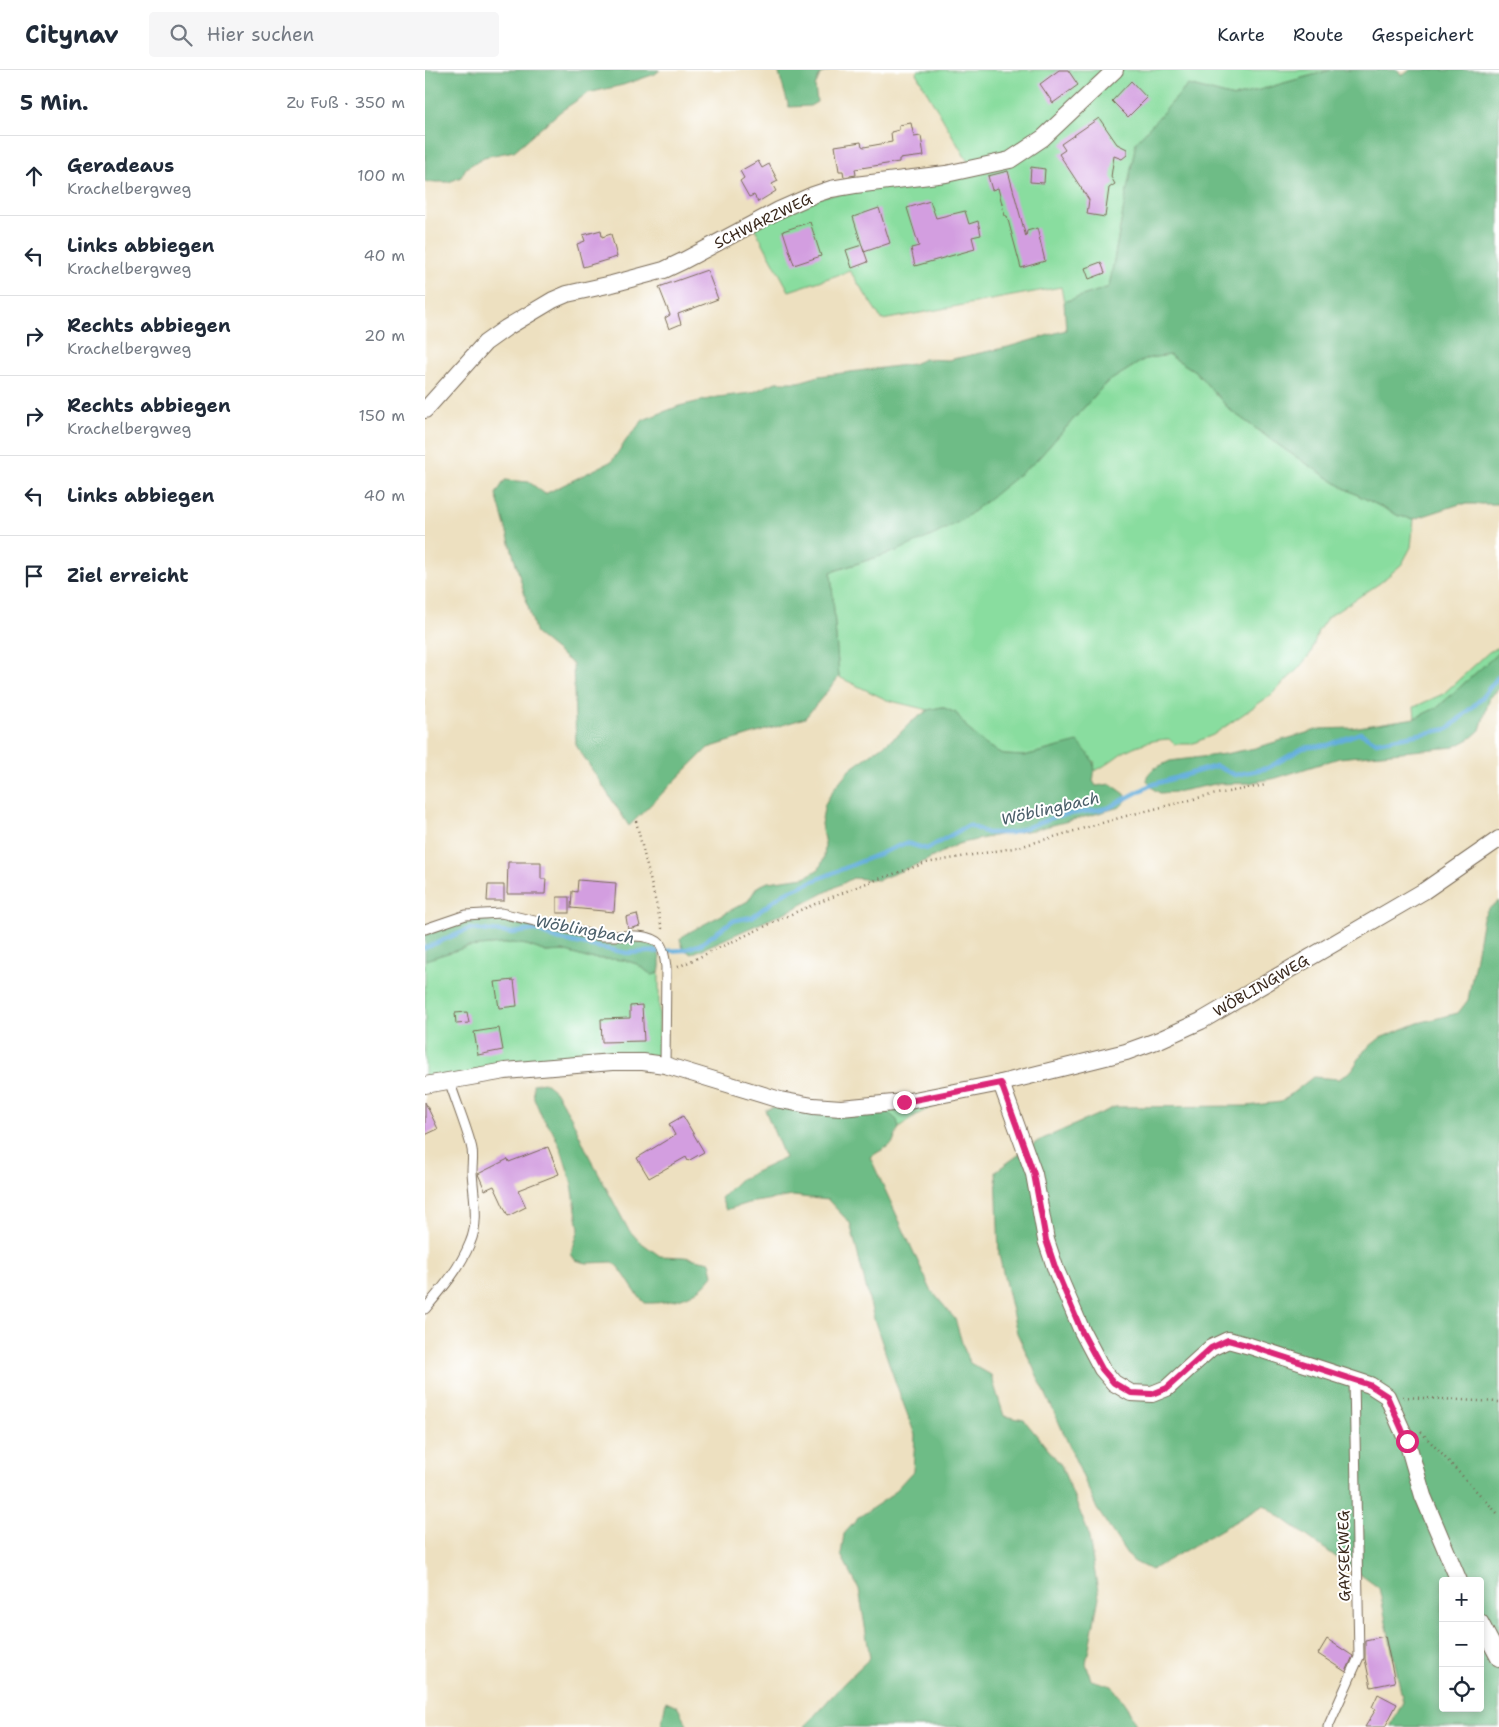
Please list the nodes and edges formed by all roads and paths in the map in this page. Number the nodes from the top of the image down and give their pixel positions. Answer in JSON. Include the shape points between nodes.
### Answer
{"nodes":[{"id":1,"x":1115,"y":70,"type":"edge"},
{"id":2,"x":425,"y":410,"type":"edge"},
{"id":3,"x":1266,"y":785,"type":"dead end"},
{"id":4,"x":636,"y":821,"type":"dead end"},
{"id":5,"x":1499,"y":839,"type":"edge"},
{"id":6,"x":425,"y":929,"type":"edge"},
{"id":7,"x":659,"y":943,"type":"junction"},
{"id":8,"x":666,"y":967,"type":"junction"},
{"id":9,"x":665,"y":1065,"type":"junction"},
{"id":10,"x":449,"y":1080,"type":"junction"},
{"id":11,"x":1001,"y":1083,"type":"junction"},
{"id":12,"x":425,"y":1085,"type":"edge"},
{"id":13,"x":425,"y":1309,"type":"edge"},
{"id":14,"x":1354,"y":1378,"type":"junction"},
{"id":15,"x":1387,"y":1396,"type":"junction"},
{"id":16,"x":1499,"y":1402,"type":"edge"},
{"id":17,"x":1420,"y":1431,"type":"dead end"},
{"id":18,"x":1499,"y":1515,"type":"edge"},
{"id":19,"x":1457,"y":1577,"type":"edge"},
{"id":20,"x":1484,"y":1630,"type":"edge"},
{"id":21,"x":1499,"y":1658,"type":"edge"},
{"id":22,"x":1328,"y":1727,"type":"edge"}],
"edges":[{"from":1,"to":2,"type":"street","name":"SCHWARZWEG","via":[[1043,138],[1010,160],[946,174],[831,189],[793,202],[664,270],[553,300],[485,343]]},
{"from":3,"to":8,"type":"path","via":[[1126,816],[1019,847],[927,863],[798,911],[680,966]]},
{"from":4,"to":7,"type":"path","via":[[662,928]]},
{"from":5,"to":11,"type":"street","name":"WÖBLINGWEG","via":[[1424,891],[1201,1021],[1126,1052]]},
{"from":6,"to":7,"type":"lane","via":[[466,915],[501,913],[589,934],[643,936]]},
{"from":7,"to":8,"type":"lane"},
{"from":8,"to":9,"type":"lane"},
{"from":9,"to":10,"type":"street","name":"WÖBLINGWEG","via":[[612,1062],[505,1071]]},
{"from":9,"to":11,"type":"street","name":"WÖBLINGWEG","via":[[780,1100],[841,1108],[904,1102]]},
{"from":10,"to":12,"type":"street","name":"WÖBLINGWEG"},
{"from":10,"to":13,"type":"lane","via":[[472,1146],[475,1226],[455,1271]]},
{"from":11,"to":14,"type":"street","via":[[1034,1174],[1046,1240],[1056,1270],[1082,1332],[1102,1369],[1114,1383],[1131,1393],[1152,1394],[1167,1388],[1211,1348],[1228,1340]]},
{"from":14,"to":15,"type":"street"},
{"from":14,"to":22,"type":"lane","name":"GAYSEKWEG","via":[[1359,1657]]},
{"from":15,"to":16,"type":"path"},
{"from":15,"to":19,"type":"street","via":[[1407,1441],[1423,1496]]},
{"from":17,"to":18,"type":"path"},
{"from":20,"to":21,"type":"street"}]}
